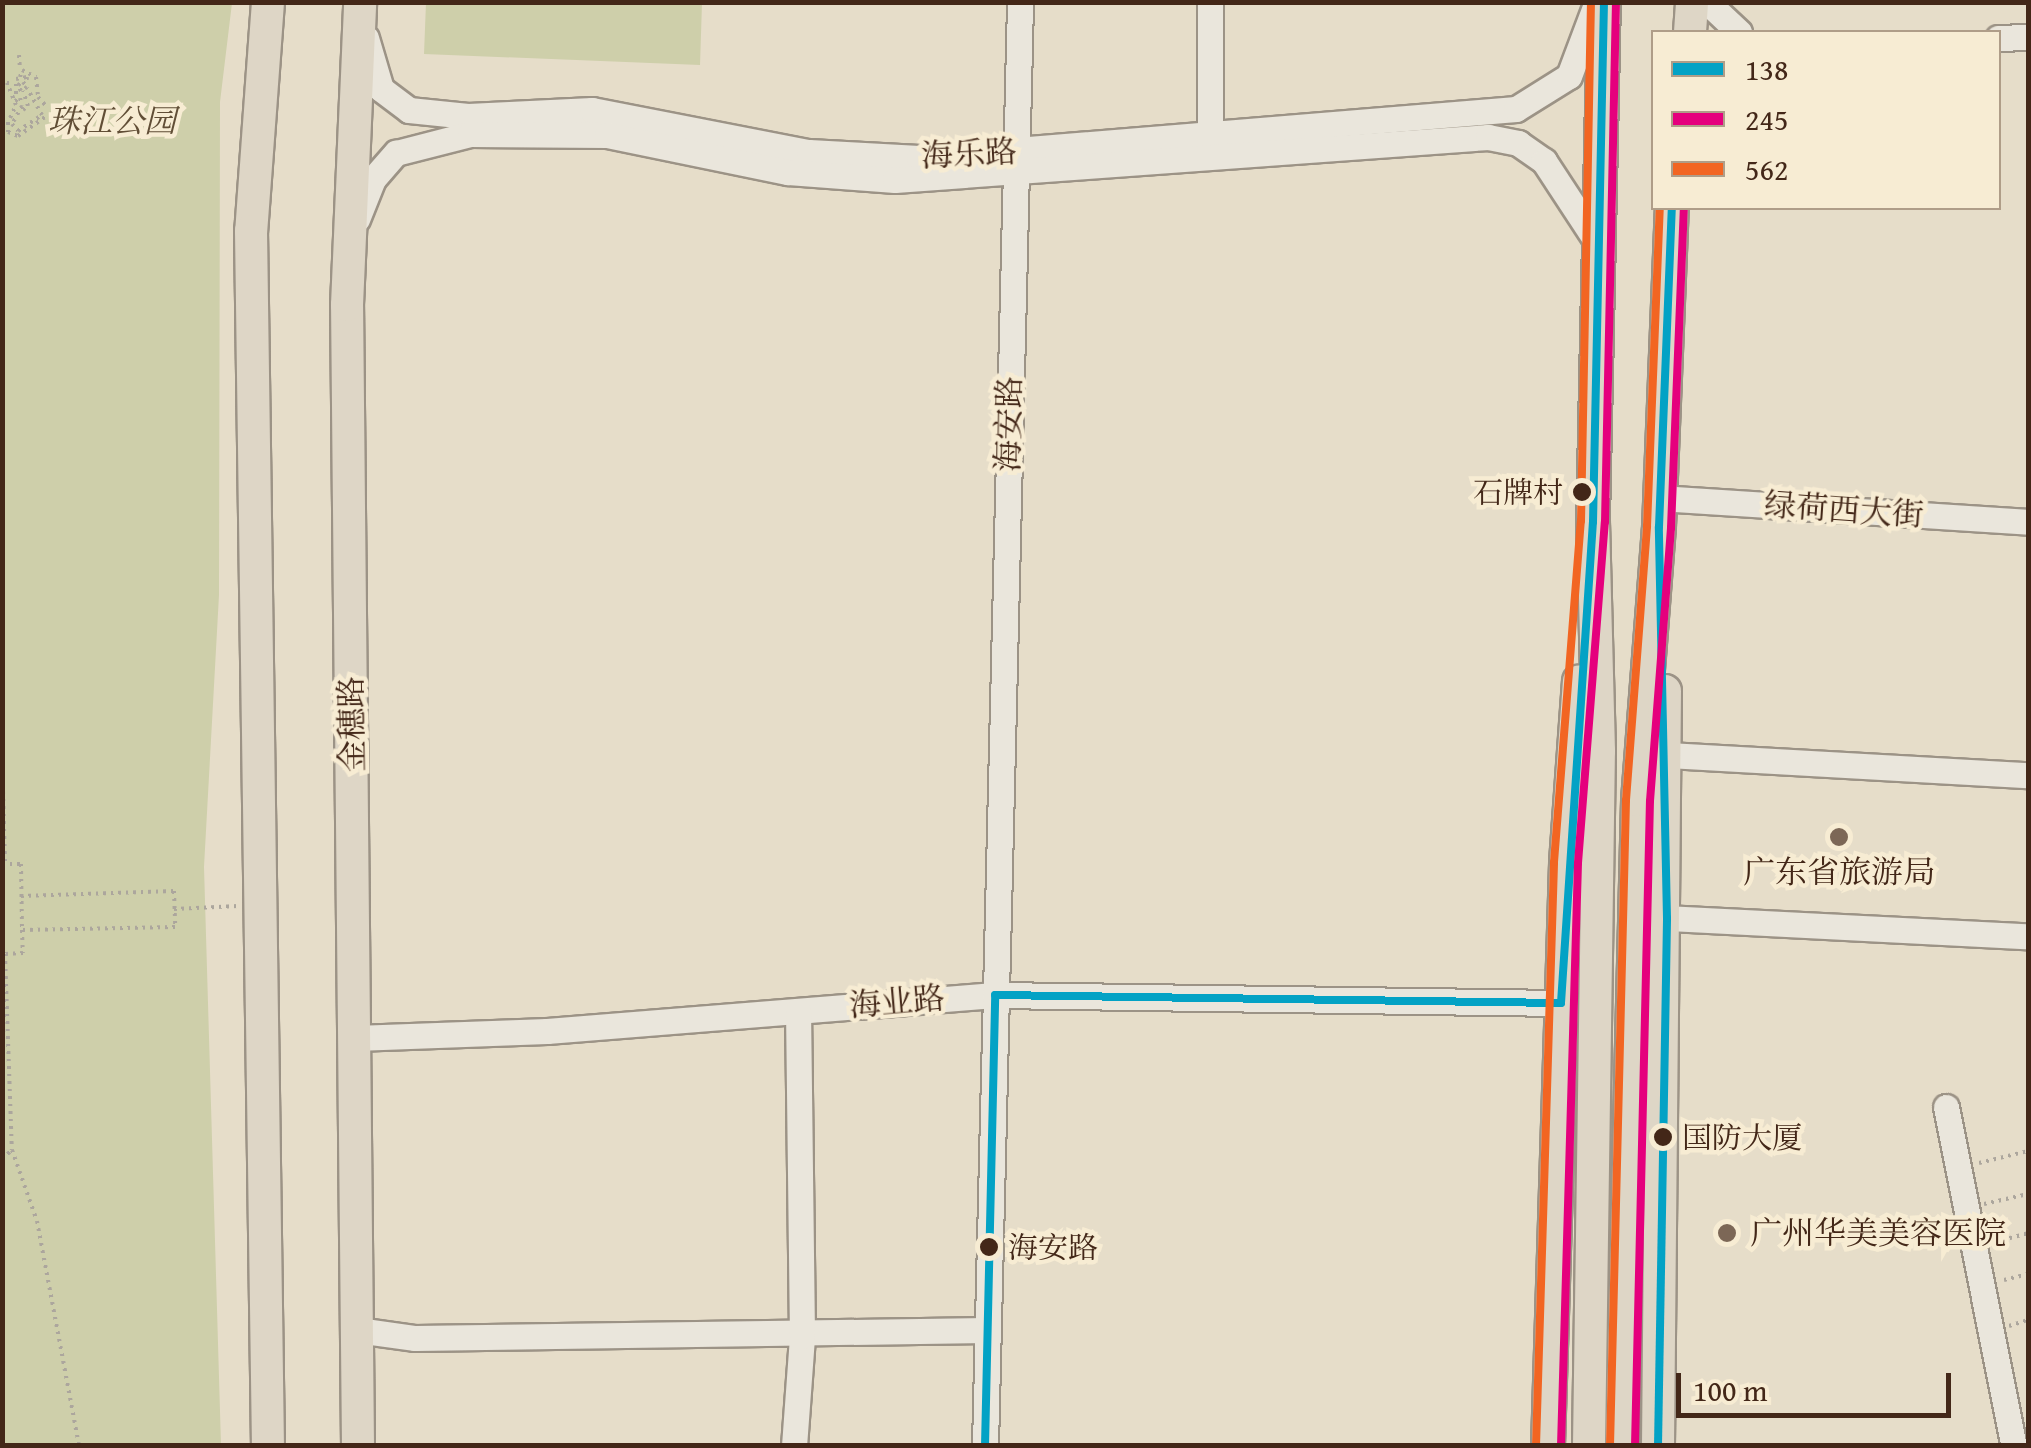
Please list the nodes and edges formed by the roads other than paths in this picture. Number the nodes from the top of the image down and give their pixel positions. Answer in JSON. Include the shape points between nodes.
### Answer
{"nodes":[{"id":1,"x":360,"y":2,"type":"edge"},
{"id":2,"x":1020,"y":2,"type":"edge"},
{"id":3,"x":1210,"y":2,"type":"edge"},
{"id":4,"x":1596,"y":2,"type":"edge"},
{"id":5,"x":1604,"y":2,"type":"edge"},
{"id":6,"x":1670,"y":2,"type":"edge"},
{"id":7,"x":1692,"y":2,"type":"edge"},
{"id":8,"x":1706,"y":2,"type":"edge"},
{"id":9,"x":269,"y":12,"type":"edge"},
{"id":10,"x":1670,"y":30,"type":"edge"},
{"id":11,"x":1690,"y":30,"type":"edge"},
{"id":12,"x":1738,"y":30,"type":"edge"},
{"id":13,"x":2028,"y":37,"type":"edge"},
{"id":14,"x":2001,"y":38,"type":"edge"},
{"id":15,"x":1210,"y":136,"type":"junction"},
{"id":16,"x":1016,"y":163,"type":"junction"},
{"id":17,"x":1672,"y":210,"type":"edge"},
{"id":18,"x":348,"y":243,"type":"junction"},
{"id":19,"x":1600,"y":248,"type":"junction"},
{"id":20,"x":1660,"y":512,"type":"junction"},
{"id":21,"x":1593,"y":522,"type":"junction"},
{"id":22,"x":2028,"y":522,"type":"edge"},
{"id":23,"x":1667,"y":755,"type":"junction"},
{"id":24,"x":2028,"y":776,"type":"edge"},
{"id":25,"x":1667,"y":918,"type":"junction"},
{"id":26,"x":2028,"y":936,"type":"edge"},
{"id":27,"x":995,"y":995,"type":"junction"},
{"id":28,"x":1560,"y":1003,"type":"junction"},
{"id":29,"x":798,"y":1011,"type":"junction"},
{"id":30,"x":355,"y":1038,"type":"junction"},
{"id":31,"x":1946,"y":1107,"type":"dead end"},
{"id":32,"x":358,"y":1330,"type":"junction"},
{"id":33,"x":987,"y":1330,"type":"junction"},
{"id":34,"x":802,"y":1336,"type":"junction"},
{"id":35,"x":268,"y":1446,"type":"edge"},
{"id":36,"x":358,"y":1446,"type":"edge"},
{"id":37,"x":794,"y":1446,"type":"edge"},
{"id":38,"x":985,"y":1446,"type":"edge"},
{"id":39,"x":1548,"y":1446,"type":"edge"},
{"id":40,"x":1589,"y":1446,"type":"edge"},
{"id":41,"x":1622,"y":1446,"type":"edge"},
{"id":42,"x":1658,"y":1446,"type":"edge"},
{"id":43,"x":2014,"y":1446,"type":"edge"}],
"edges":[{"from":1,"to":16,"type":"street","name":"海乐路","via":[[381,89],[410,110],[468,116],[614,112],[749,143],[868,158]]},
{"from":1,"to":18,"type":"main road","name":"金穗路"},
{"from":2,"to":16,"type":"street","name":"海安路"},
{"from":3,"to":15,"type":"street"},
{"from":4,"to":15,"type":"street","name":"海乐路","via":[[1568,76],[1516,109]]},
{"from":5,"to":19,"type":"main road"},
{"from":6,"to":10,"type":"main road"},
{"from":7,"to":11,"type":"main road"},
{"from":8,"to":12,"type":"street"},
{"from":9,"to":35,"type":"main road","via":[[252,231]]},
{"from":13,"to":14,"type":"street"},
{"from":15,"to":16,"type":"street","name":"海乐路"},
{"from":16,"to":18,"type":"street","name":"海乐路","via":[[858,180],[750,166],[607,134],[470,134],[418,143],[383,164]]},
{"from":16,"to":19,"type":"street","name":"海乐路","via":[[1488,137],[1518,143],[1544,161],[1576,201]]},
{"from":16,"to":27,"type":"street","name":"海安路"},
{"from":17,"to":20,"type":"main road"},
{"from":18,"to":30,"type":"main road","name":"金穗路"},
{"from":19,"to":21,"type":"main road"},
{"from":20,"to":22,"type":"street","name":"绿荷西大街"},
{"from":20,"to":23,"type":"main road"},
{"from":20,"to":41,"type":"main road","via":[[1637,836]]},
{"from":21,"to":28,"type":"main road"},
{"from":21,"to":40,"type":"main road","via":[[1599,751]]},
{"from":23,"to":24,"type":"street"},
{"from":23,"to":25,"type":"main road"},
{"from":25,"to":26,"type":"street"},
{"from":25,"to":42,"type":"main road"},
{"from":27,"to":28,"type":"street","name":"海业路"},
{"from":27,"to":29,"type":"street","name":"海业路"},
{"from":27,"to":33,"type":"street","name":"海安路"},
{"from":28,"to":39,"type":"main road"},
{"from":29,"to":30,"type":"street","name":"海业路"},
{"from":29,"to":34,"type":"street"},
{"from":30,"to":32,"type":"main road","name":"金穗路"},
{"from":31,"to":43,"type":"street"},
{"from":32,"to":34,"type":"street","via":[[415,1338],[590,1331]]},
{"from":32,"to":36,"type":"main road","name":"金穗路"},
{"from":33,"to":34,"type":"street"},
{"from":33,"to":38,"type":"street","name":"海安路"},
{"from":34,"to":37,"type":"street"}]}
